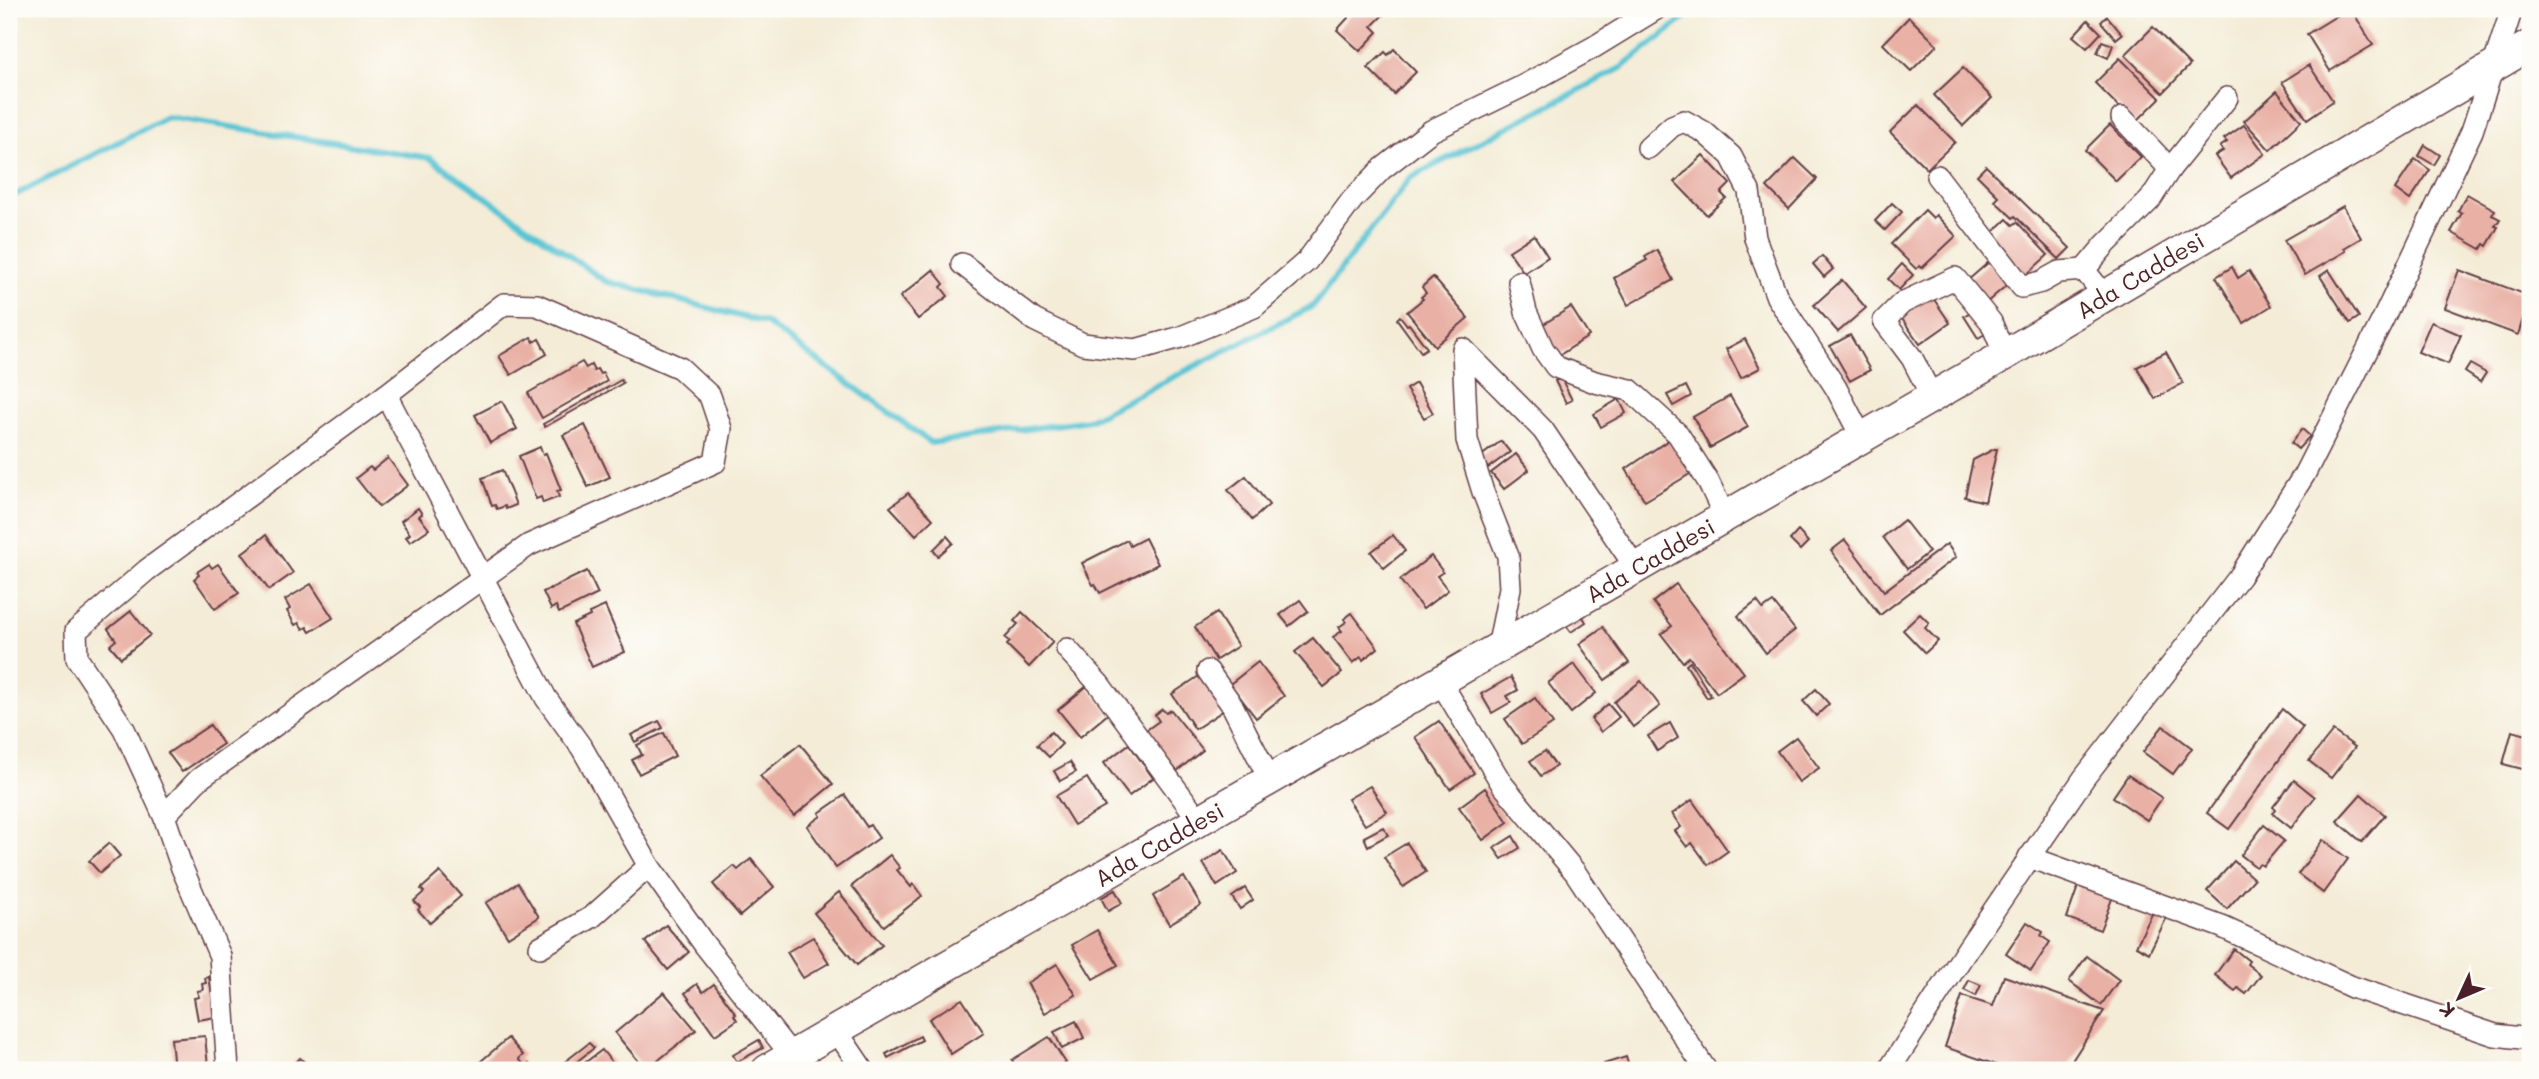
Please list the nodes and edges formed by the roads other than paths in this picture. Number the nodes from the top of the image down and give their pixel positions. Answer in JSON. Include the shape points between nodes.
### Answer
{"nodes":[{"id":1,"x":1656,"y":9,"type":"edge"},
{"id":2,"x":2512,"y":9,"type":"edge"},
{"id":3,"x":2530,"y":45,"type":"edge"},
{"id":4,"x":2494,"y":67,"type":"junction"},
{"id":5,"x":2227,"y":98,"type":"dead end"},
{"id":6,"x":2122,"y":118,"type":"dead end"},
{"id":7,"x":1648,"y":148,"type":"dead end"},
{"id":8,"x":2170,"y":169,"type":"junction"},
{"id":9,"x":1937,"y":176,"type":"dead end"},
{"id":10,"x":962,"y":264,"type":"dead end"},
{"id":11,"x":2084,"y":270,"type":"junction"},
{"id":12,"x":1519,"y":282,"type":"dead end"},
{"id":13,"x":2105,"y":296,"type":"junction"},
{"id":14,"x":2005,"y":355,"type":"junction"},
{"id":15,"x":386,"y":395,"type":"junction"},
{"id":16,"x":1932,"y":397,"type":"junction"},
{"id":17,"x":1862,"y":438,"type":"junction"},
{"id":18,"x":1725,"y":517,"type":"junction"},
{"id":19,"x":1636,"y":568,"type":"junction"},
{"id":20,"x":482,"y":579,"type":"junction"},
{"id":21,"x":1498,"y":648,"type":"junction"},
{"id":22,"x":1067,"y":649,"type":"dead end"},
{"id":23,"x":1208,"y":671,"type":"dead end"},
{"id":24,"x":1440,"y":681,"type":"junction"},
{"id":25,"x":1269,"y":780,"type":"junction"},
{"id":26,"x":164,"y":816,"type":"junction"},
{"id":27,"x":1199,"y":820,"type":"junction"},
{"id":28,"x":2029,"y":857,"type":"junction"},
{"id":29,"x":649,"y":866,"type":"junction"},
{"id":30,"x":540,"y":947,"type":"dead end"},
{"id":31,"x":836,"y":1030,"type":"junction"},
{"id":32,"x":2530,"y":1039,"type":"edge"},
{"id":33,"x":779,"y":1063,"type":"edge"},
{"id":34,"x":228,"y":1070,"type":"edge"},
{"id":35,"x":863,"y":1070,"type":"edge"},
{"id":36,"x":1706,"y":1070,"type":"edge"},
{"id":37,"x":1889,"y":1070,"type":"edge"}],
"edges":[{"from":1,"to":10,"type":"street","via":[[1546,73],[1431,131],[1382,169],[1352,200],[1307,261],[1254,307],[1181,337],[1135,350],[1083,344],[1034,320]]},
{"from":2,"to":4,"type":"street"},
{"from":3,"to":4,"type":"main road","name":"Ada Caddesi"},
{"from":4,"to":13,"type":"main road","name":"Ada Caddesi"},
{"from":4,"to":28,"type":"street","via":[[2472,131],[2435,213],[2304,475],[2240,576]]},
{"from":5,"to":8,"type":"street"},
{"from":6,"to":8,"type":"street"},
{"from":7,"to":17,"type":"street","via":[[1684,121],[1731,156],[1749,191],[1755,238],[1777,297],[1836,388]]},
{"from":8,"to":11,"type":"street","via":[[2150,200]]},
{"from":9,"to":11,"type":"street","via":[[2022,287],[2059,272]]},
{"from":11,"to":13,"type":"street"},
{"from":12,"to":18,"type":"street","via":[[1526,312],[1556,367],[1630,390],[1678,434]]},
{"from":13,"to":14,"type":"main road","name":"Ada Caddesi"},
{"from":14,"to":16,"type":"main road","name":"Ada Caddesi"},
{"from":14,"to":16,"type":"street","via":[[1991,322],[1955,278],[1902,303],[1884,321],[1912,358]]},
{"from":15,"to":20,"type":"street"},
{"from":15,"to":20,"type":"street","via":[[504,304],[537,305],[680,368],[710,396],[721,429],[715,462],[530,545]]},
{"from":15,"to":26,"type":"street","via":[[147,570],[76,631],[77,657],[124,729]]},
{"from":16,"to":17,"type":"main road","name":"Ada Caddesi"},
{"from":17,"to":18,"type":"main road","name":"Ada Caddesi"},
{"from":18,"to":19,"type":"main road","name":"Ada Caddesi"},
{"from":19,"to":21,"type":"main road","name":"Ada Caddesi"},
{"from":19,"to":21,"type":"street","via":[[1543,430],[1462,349],[1467,440],[1508,556],[1510,588]]},
{"from":20,"to":26,"type":"street","via":[[199,779]]},
{"from":20,"to":29,"type":"street","via":[[546,698],[582,748]]},
{"from":21,"to":24,"type":"main road","name":"Ada Caddesi"},
{"from":22,"to":27,"type":"street"},
{"from":23,"to":25,"type":"street","via":[[1232,705]]},
{"from":24,"to":25,"type":"main road","name":"Ada Caddesi"},
{"from":24,"to":36,"type":"street","via":[[1502,784],[1575,872]]},
{"from":25,"to":27,"type":"main road","name":"Ada Caddesi"},
{"from":26,"to":34,"type":"street","via":[[219,956]]},
{"from":27,"to":31,"type":"main road","name":"Ada Caddesi"},
{"from":28,"to":32,"type":"street","via":[[2222,927],[2352,987],[2495,1035]]},
{"from":28,"to":37,"type":"street"},
{"from":29,"to":30,"type":"street","via":[[592,917]]},
{"from":29,"to":33,"type":"street"},
{"from":31,"to":33,"type":"main road","name":"Ada Caddesi"},
{"from":31,"to":35,"type":"street"}]}
